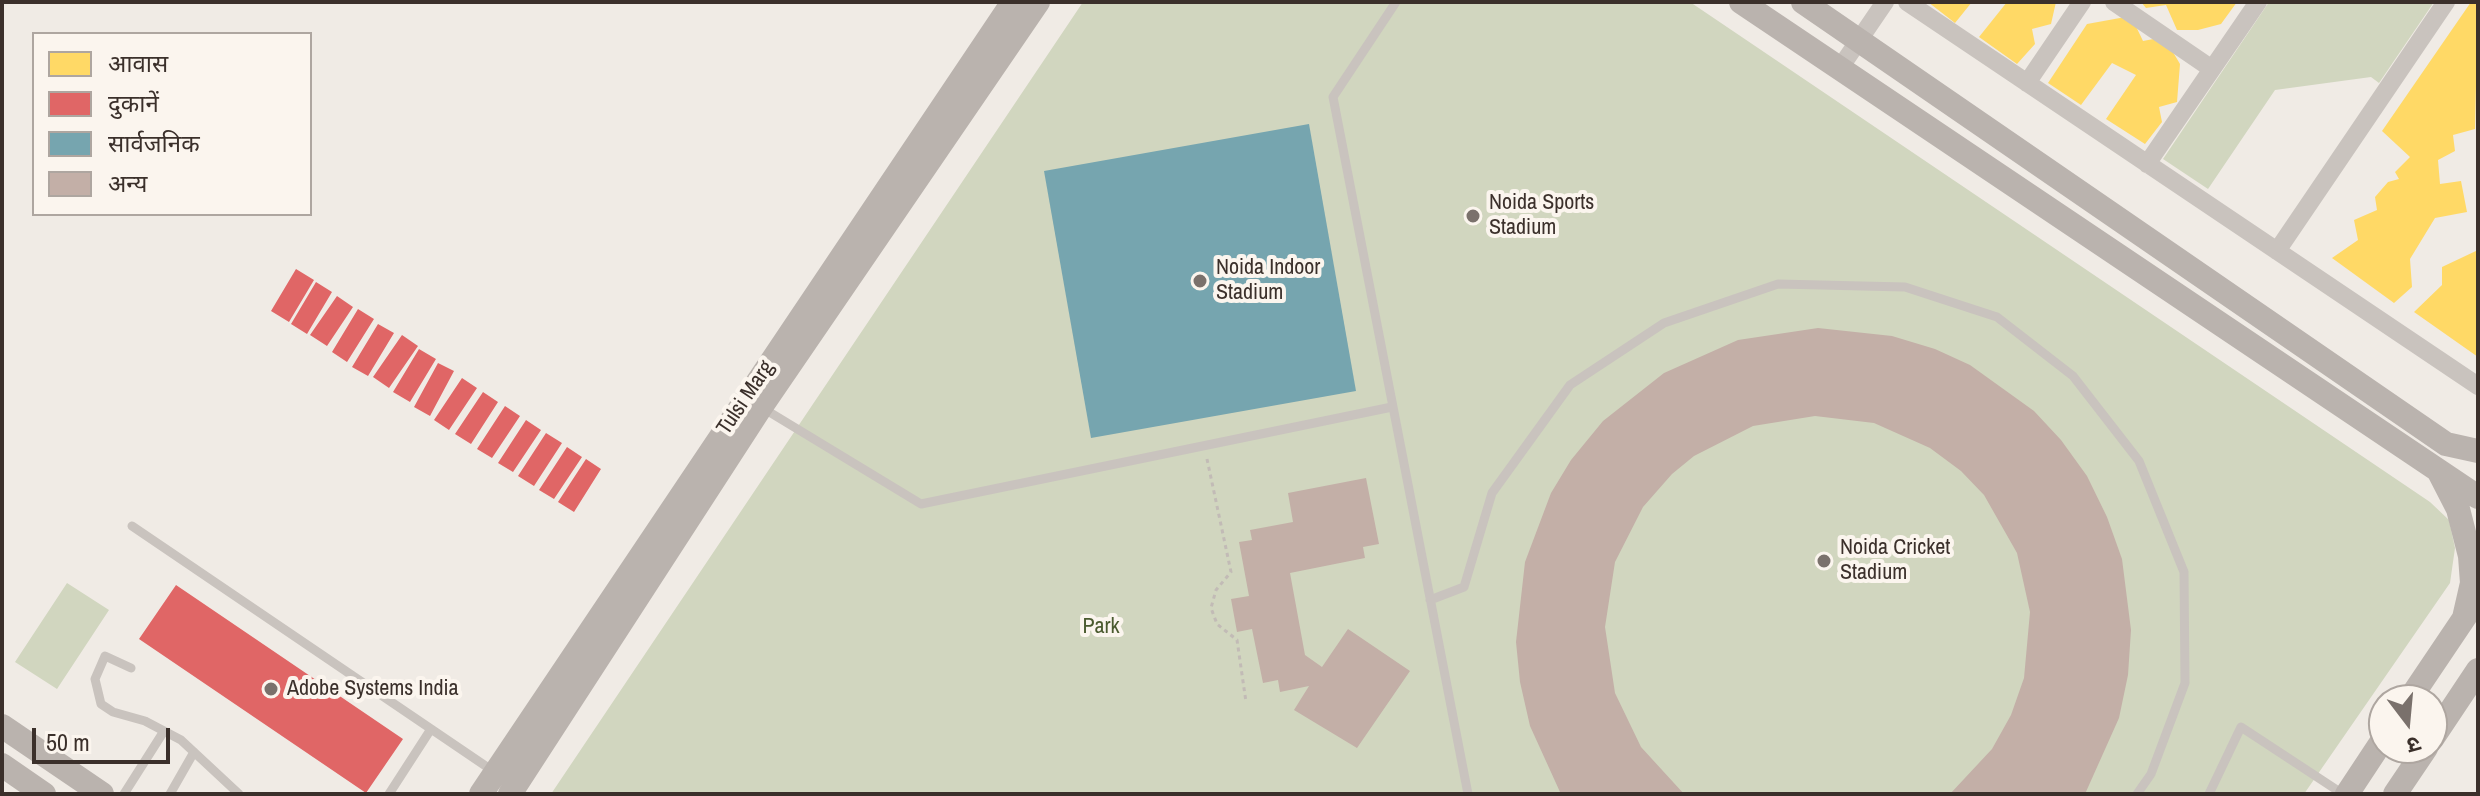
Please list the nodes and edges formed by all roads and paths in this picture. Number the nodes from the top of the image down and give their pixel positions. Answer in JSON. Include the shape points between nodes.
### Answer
{"nodes":[{"id":1,"x":1013,"y":2,"type":"edge"},
{"id":2,"x":1038,"y":2,"type":"edge"},
{"id":3,"x":1396,"y":2,"type":"edge"},
{"id":4,"x":1741,"y":2,"type":"edge"},
{"id":5,"x":1803,"y":2,"type":"edge"},
{"id":6,"x":1885,"y":2,"type":"edge"},
{"id":7,"x":1907,"y":2,"type":"edge"},
{"id":8,"x":2082,"y":2,"type":"edge"},
{"id":9,"x":2114,"y":2,"type":"edge"},
{"id":10,"x":2258,"y":2,"type":"edge"},
{"id":11,"x":2446,"y":2,"type":"edge"},
{"id":12,"x":1859,"y":40,"type":"junction"},
{"id":13,"x":1840,"y":68,"type":"junction"},
{"id":14,"x":2212,"y":69,"type":"junction"},
{"id":15,"x":2027,"y":83,"type":"junction"},
{"id":16,"x":2147,"y":164,"type":"junction"},
{"id":17,"x":2277,"y":251,"type":"junction"},
{"id":18,"x":2478,"y":386,"type":"edge"},
{"id":19,"x":754,"y":402,"type":"junction"},
{"id":20,"x":1392,"y":407,"type":"junction"},
{"id":21,"x":1204,"y":448,"type":"junction"},
{"id":22,"x":2478,"y":451,"type":"edge"},
{"id":23,"x":2438,"y":470,"type":"junction"},
{"id":24,"x":2478,"y":497,"type":"edge"},
{"id":25,"x":132,"y":526,"type":"dead end"},
{"id":26,"x":2478,"y":598,"type":"edge"},
{"id":27,"x":1430,"y":600,"type":"junction"},
{"id":28,"x":2464,"y":618,"type":"junction"},
{"id":29,"x":131,"y":668,"type":"dead end"},
{"id":30,"x":2478,"y":670,"type":"edge"},
{"id":31,"x":2420,"y":684,"type":"edge"},
{"id":32,"x":1246,"y":702,"type":"dead end"},
{"id":33,"x":2448,"y":715,"type":"edge"},
{"id":34,"x":2,"y":726,"type":"edge"},
{"id":35,"x":431,"y":729,"type":"junction"},
{"id":36,"x":164,"y":731,"type":"junction"},
{"id":37,"x":194,"y":752,"type":"junction"},
{"id":38,"x":2368,"y":761,"type":"edge"},
{"id":39,"x":2415,"y":764,"type":"edge"},
{"id":40,"x":2,"y":765,"type":"edge"},
{"id":41,"x":495,"y":772,"type":"junction"},
{"id":42,"x":44,"y":794,"type":"edge"},
{"id":43,"x":102,"y":794,"type":"edge"},
{"id":44,"x":124,"y":794,"type":"edge"},
{"id":45,"x":170,"y":794,"type":"edge"},
{"id":46,"x":239,"y":794,"type":"edge"},
{"id":47,"x":389,"y":794,"type":"edge"},
{"id":48,"x":481,"y":794,"type":"edge"},
{"id":49,"x":510,"y":794,"type":"edge"},
{"id":50,"x":1468,"y":794,"type":"edge"},
{"id":51,"x":2137,"y":794,"type":"edge"},
{"id":52,"x":2209,"y":794,"type":"edge"},
{"id":53,"x":2345,"y":794,"type":"edge"},
{"id":54,"x":2395,"y":794,"type":"edge"}],
"edges":[{"from":1,"to":19,"type":"street","name":"Tulsi Marg"},
{"from":2,"to":19,"type":"street","name":"Tulsi Marg"},
{"from":3,"to":20,"type":"lane","via":[[1333,97]]},
{"from":4,"to":13,"type":"street"},
{"from":5,"to":12,"type":"street"},
{"from":6,"to":12,"type":"street"},
{"from":7,"to":15,"type":"street"},
{"from":8,"to":15,"type":"street"},
{"from":9,"to":14,"type":"street"},
{"from":10,"to":14,"type":"street"},
{"from":11,"to":17,"type":"street"},
{"from":12,"to":13,"type":"street"},
{"from":12,"to":22,"type":"street","via":[[2446,444]]},
{"from":13,"to":23,"type":"street"},
{"from":14,"to":16,"type":"street"},
{"from":15,"to":16,"type":"street"},
{"from":16,"to":17,"type":"street"},
{"from":17,"to":18,"type":"street"},
{"from":19,"to":21,"type":"lane","via":[[921,504]]},
{"from":19,"to":41,"type":"street","name":"Tulsi Marg"},
{"from":19,"to":49,"type":"street","name":"Tulsi Marg"},
{"from":20,"to":21,"type":"lane"},
{"from":20,"to":27,"type":"lane"},
{"from":21,"to":32,"type":"path","via":[[1231,572],[1216,590],[1211,608],[1217,624],[1237,640]]},
{"from":23,"to":24,"type":"street"},
{"from":23,"to":28,"type":"street","via":[[2458,509],[2470,556],[2472,583]]},
{"from":25,"to":35,"type":"lane"},
{"from":26,"to":28,"type":"street"},
{"from":27,"to":50,"type":"lane"},
{"from":27,"to":51,"type":"lane","via":[[1464,587],[1492,493],[1570,385],[1650,332],[1778,284],[1905,287],[1997,317],[2073,376],[2139,461],[2184,572],[2185,683],[2151,774]]},
{"from":28,"to":31,"type":"street"},
{"from":29,"to":36,"type":"lane","via":[[105,656],[95,679],[101,704]]},
{"from":30,"to":33,"type":"street"},
{"from":34,"to":43,"type":"street"},
{"from":35,"to":41,"type":"lane"},
{"from":35,"to":47,"type":"lane"},
{"from":36,"to":37,"type":"lane"},
{"from":36,"to":44,"type":"lane"},
{"from":37,"to":45,"type":"lane"},
{"from":37,"to":46,"type":"lane"},
{"from":38,"to":53,"type":"street"},
{"from":39,"to":54,"type":"street"},
{"from":40,"to":42,"type":"street"},
{"from":41,"to":48,"type":"street","name":"Tulsi Marg"},
{"from":52,"to":53,"type":"lane","via":[[2241,727]]}]}
